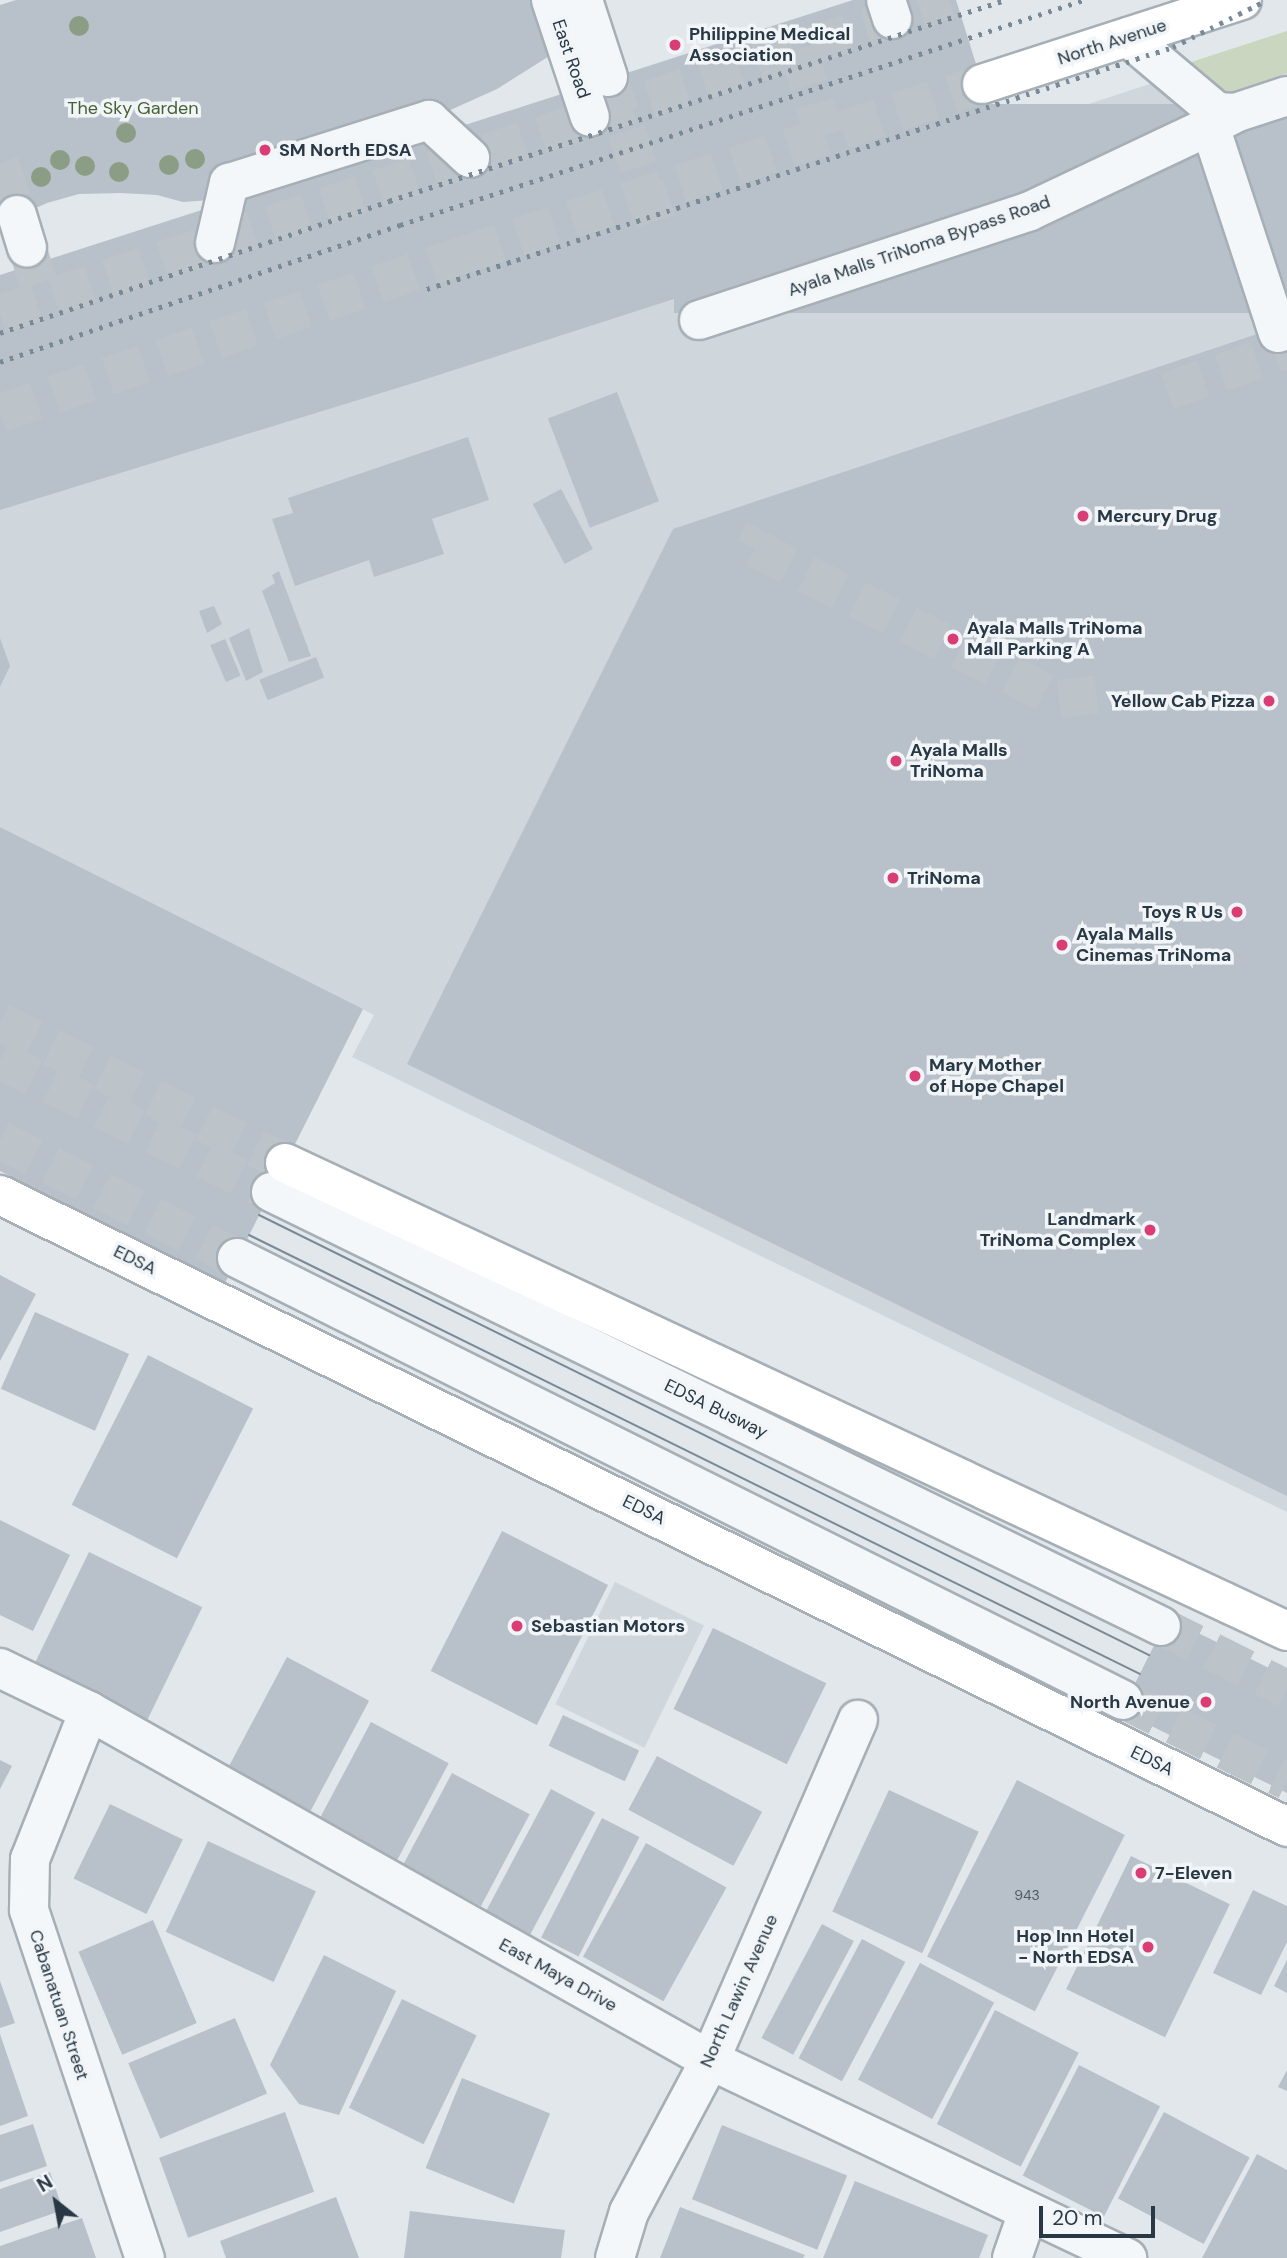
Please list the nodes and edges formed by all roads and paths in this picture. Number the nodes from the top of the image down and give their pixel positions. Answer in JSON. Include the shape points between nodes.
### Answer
{"nodes":[{"id":1,"x":551,"y":0,"type":"edge"},
{"id":2,"x":583,"y":0,"type":"edge"},
{"id":3,"x":1242,"y":0,"type":"edge"},
{"id":4,"x":1128,"y":37,"type":"junction"},
{"id":5,"x":608,"y":77,"type":"tunnel mouth"},
{"id":6,"x":982,"y":84,"type":"tunnel mouth"},
{"id":7,"x":1287,"y":96,"type":"edge"},
{"id":8,"x":590,"y":117,"type":"tunnel mouth"},
{"id":9,"x":1222,"y":120,"type":"junction"},
{"id":10,"x":470,"y":158,"type":"dead end"},
{"id":11,"x":215,"y":243,"type":"dead end"},
{"id":12,"x":699,"y":320,"type":"dead end"},
{"id":13,"x":1278,"y":333,"type":"dead end"},
{"id":14,"x":278,"y":1177,"type":"joint"},
{"id":15,"x":0,"y":1195,"type":"edge"},
{"id":16,"x":237,"y":1258,"type":"tunnel mouth"},
{"id":17,"x":1161,"y":1626,"type":"tunnel mouth"},
{"id":18,"x":1287,"y":1631,"type":"edge"},
{"id":19,"x":0,"y":1668,"type":"edge"},
{"id":20,"x":1123,"y":1700,"type":"tunnel mouth"},
{"id":21,"x":89,"y":1711,"type":"junction"},
{"id":22,"x":858,"y":1720,"type":"dead end"},
{"id":23,"x":1287,"y":1828,"type":"edge"},
{"id":24,"x":710,"y":2060,"type":"junction"},
{"id":25,"x":1028,"y":2212,"type":"junction"},
{"id":26,"x":145,"y":2258,"type":"edge"},
{"id":27,"x":615,"y":2258,"type":"edge"},
{"id":28,"x":1012,"y":2258,"type":"edge"},
{"id":29,"x":1127,"y":2258,"type":"edge"}],
"edges":[{"from":1,"to":8,"type":"street","name":"East Road"},
{"from":2,"to":5,"type":"street","name":"East Road"},
{"from":3,"to":4,"type":"main road","name":"North Avenue"},
{"from":4,"to":6,"type":"main road","name":"North Avenue"},
{"from":4,"to":9,"type":"street"},
{"from":7,"to":9,"type":"street","name":"Ayala Malls TriNoma Bypass Road"},
{"from":9,"to":12,"type":"street","name":"Ayala Malls TriNoma Bypass Road","via":[[1030,211]]},
{"from":9,"to":13,"type":"street"},
{"from":10,"to":11,"type":"street","via":[[429,120],[229,183]]},
{"from":14,"to":17,"type":"street","name":"EDSA Busway"},
{"from":14,"to":18,"type":"main road"},
{"from":15,"to":23,"type":"main road","name":"EDSA"},
{"from":16,"to":20,"type":"street"},
{"from":19,"to":21,"type":"street","name":"East Maya Drive"},
{"from":21,"to":24,"type":"street","name":"East Maya Drive"},
{"from":21,"to":26,"type":"street","name":"Cabanatuan Street","via":[[30,1859],[29,1910]]},
{"from":22,"to":24,"type":"street","name":"North Lawin Avenue"},
{"from":24,"to":25,"type":"street","name":"East Maya Drive"},
{"from":24,"to":27,"type":"street","name":"North Lawin Avenue","via":[[629,2212]]},
{"from":25,"to":28,"type":"street"},
{"from":25,"to":29,"type":"street","name":"East Maya Drive"}]}
